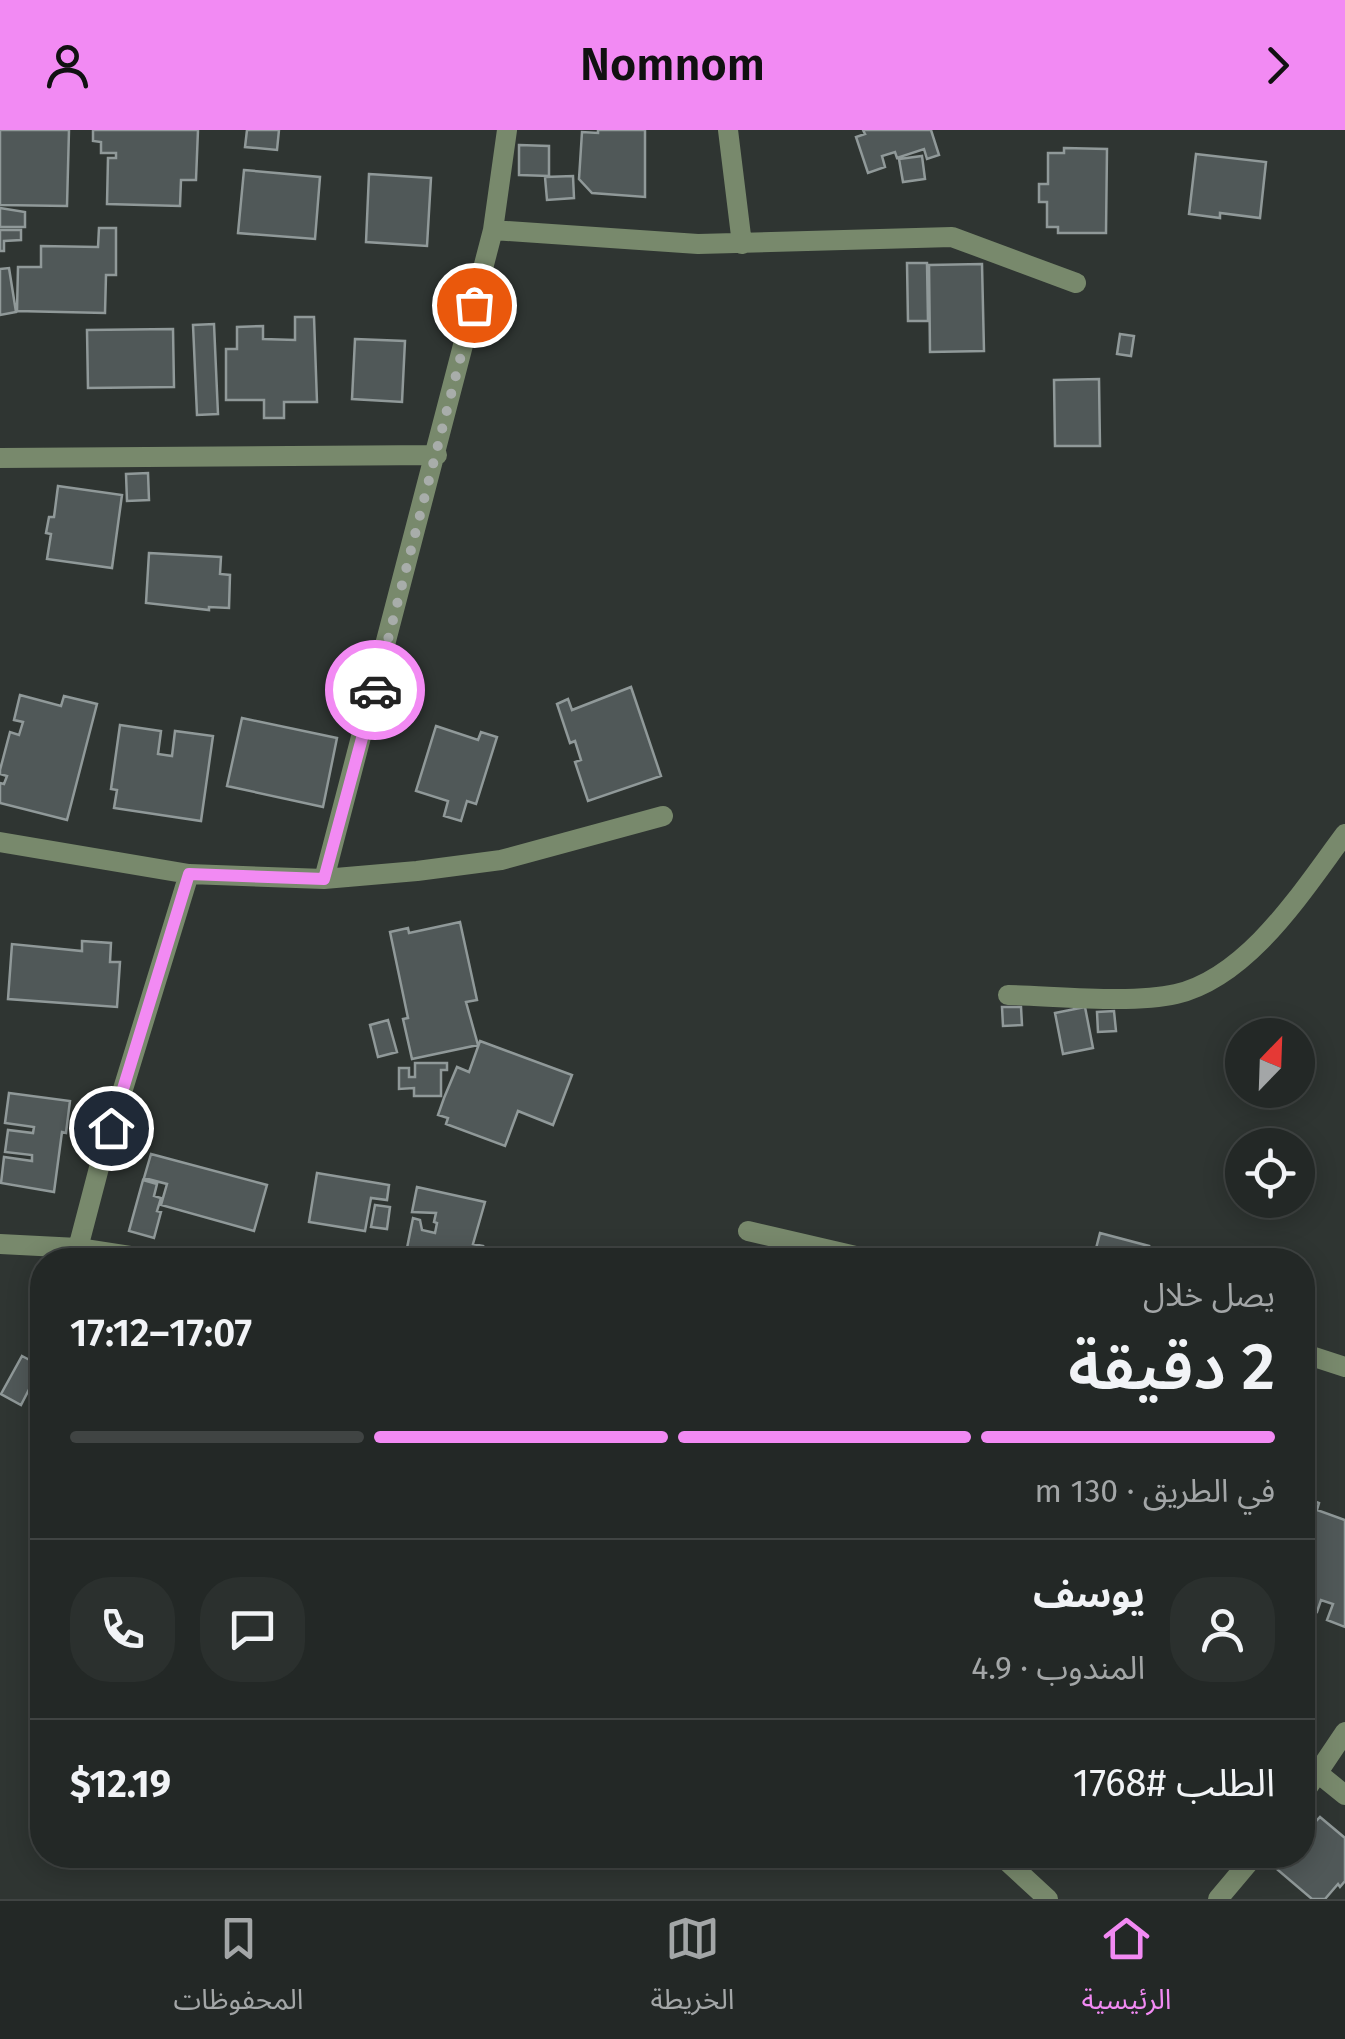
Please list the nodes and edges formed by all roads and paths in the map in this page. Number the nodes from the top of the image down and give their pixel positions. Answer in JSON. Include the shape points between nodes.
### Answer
{"nodes":[{"id":1,"x":507,"y":130,"type":"edge"},
{"id":2,"x":728,"y":130,"type":"edge"},
{"id":3,"x":493,"y":230,"type":"junction"},
{"id":4,"x":742,"y":244,"type":"junction"},
{"id":5,"x":1076,"y":283,"type":"dead end"},
{"id":6,"x":436,"y":454,"type":"junction"},
{"id":7,"x":0,"y":458,"type":"edge"},
{"id":8,"x":663,"y":816,"type":"dead end"},
{"id":9,"x":1345,"y":834,"type":"edge"},
{"id":10,"x":0,"y":842,"type":"edge"},
{"id":11,"x":189,"y":874,"type":"junction"},
{"id":12,"x":324,"y":879,"type":"junction"},
{"id":13,"x":1008,"y":996,"type":"dead end"},
{"id":14,"x":748,"y":1231,"type":"dead end"},
{"id":15,"x":0,"y":1244,"type":"edge"},
{"id":16,"x":78,"y":1248,"type":"joint"},
{"id":17,"x":821,"y":1248,"type":"edge"},
{"id":18,"x":1315,"y":1357,"type":"edge"},
{"id":19,"x":1345,"y":1367,"type":"edge"},
{"id":20,"x":1345,"y":1732,"type":"edge"},
{"id":21,"x":1320,"y":1774,"type":"junction"},
{"id":22,"x":1315,"y":1780,"type":"edge"},
{"id":23,"x":1343,"y":1789,"type":"edge"},
{"id":24,"x":1014,"y":1868,"type":"edge"},
{"id":25,"x":1244,"y":1868,"type":"edge"},
{"id":26,"x":1048,"y":1899,"type":"edge"},
{"id":27,"x":1218,"y":1899,"type":"edge"}],
"edges":[{"from":1,"to":3,"type":"street"},
{"from":2,"to":4,"type":"street"},
{"from":3,"to":4,"type":"street"},
{"from":3,"to":6,"type":"street"},
{"from":4,"to":5,"type":"street","via":[[952,237]]},
{"from":6,"to":7,"type":"street"},
{"from":6,"to":12,"type":"street"},
{"from":8,"to":12,"type":"street","via":[[500,860]]},
{"from":9,"to":13,"type":"street","via":[[1283,917],[1224,974],[1177,994]]},
{"from":10,"to":11,"type":"street"},
{"from":11,"to":12,"type":"street"},
{"from":11,"to":16,"type":"street"},
{"from":14,"to":17,"type":"street"},
{"from":15,"to":16,"type":"street"},
{"from":18,"to":19,"type":"street"},
{"from":20,"to":21,"type":"street"},
{"from":21,"to":22,"type":"street"},
{"from":21,"to":23,"type":"street"},
{"from":24,"to":26,"type":"street"},
{"from":25,"to":27,"type":"street"}]}
